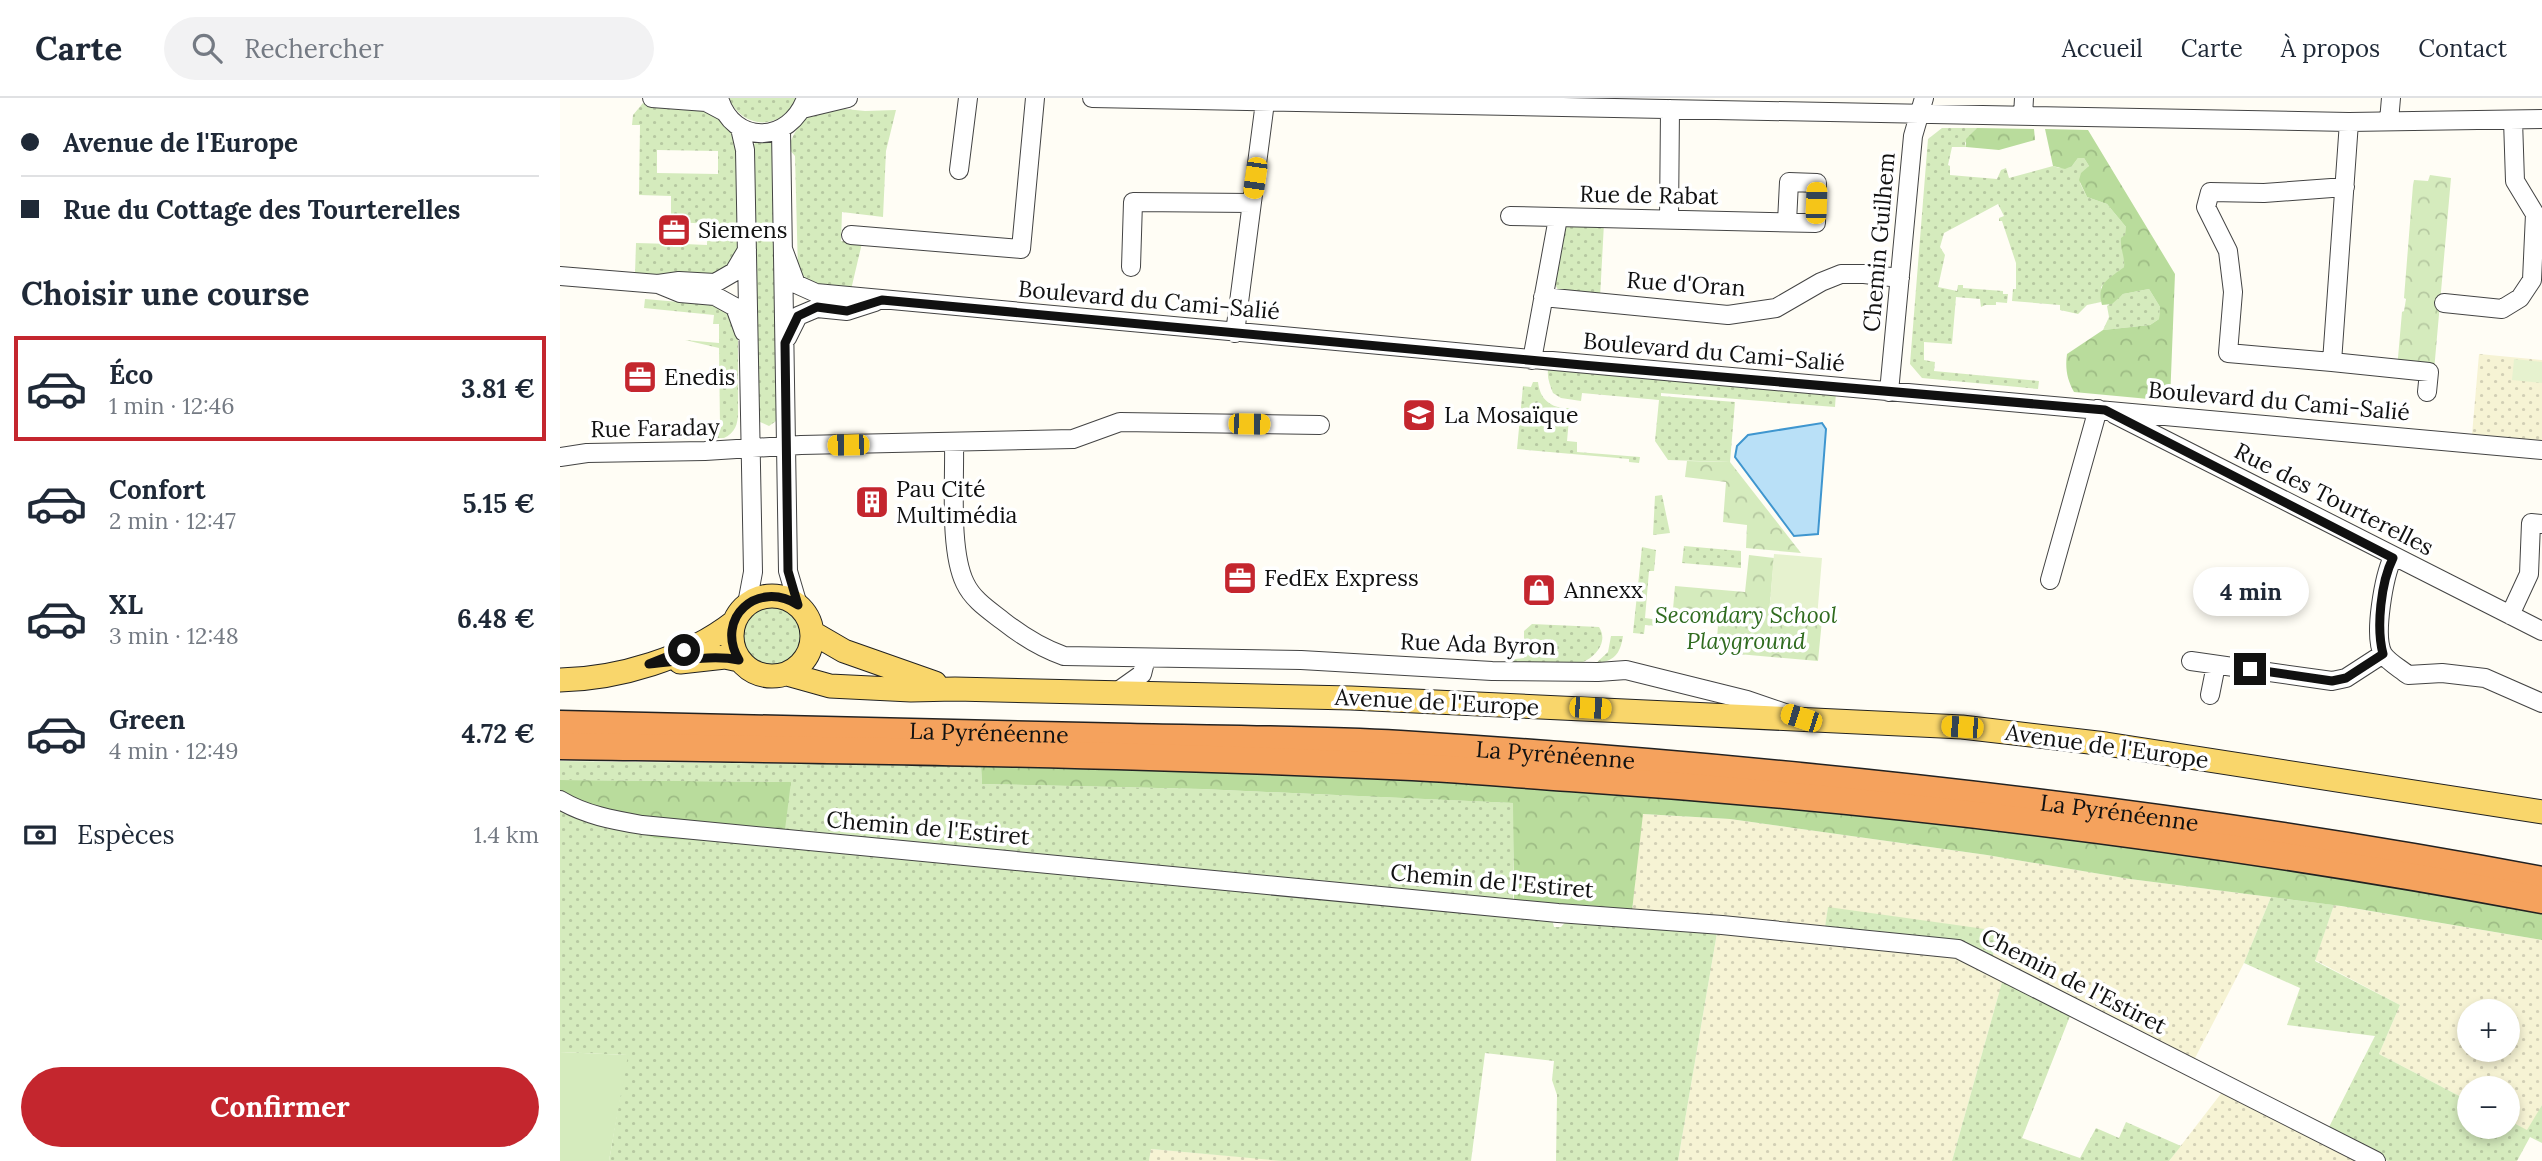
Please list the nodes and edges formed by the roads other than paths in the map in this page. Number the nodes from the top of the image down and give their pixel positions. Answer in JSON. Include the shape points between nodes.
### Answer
{"nodes":[{"id":1,"x":652,"y":98,"type":"edge"},
{"id":2,"x":848,"y":98,"type":"edge"},
{"id":3,"x":968,"y":98,"type":"edge"},
{"id":4,"x":1035,"y":98,"type":"edge"},
{"id":5,"x":1092,"y":98,"type":"edge"},
{"id":6,"x":2391,"y":98,"type":"edge"},
{"id":7,"x":1265,"y":102,"type":"junction"},
{"id":8,"x":1410,"y":102,"type":"edge"},
{"id":9,"x":721,"y":104,"type":"edge"},
{"id":10,"x":804,"y":104,"type":"edge"},
{"id":11,"x":1823,"y":106,"type":"edge"},
{"id":12,"x":1922,"y":106,"type":"edge"},
{"id":13,"x":2023,"y":107,"type":"edge"},
{"id":14,"x":1670,"y":109,"type":"junction"},
{"id":15,"x":2542,"y":119,"type":"edge"},
{"id":16,"x":2513,"y":120,"type":"junction"},
{"id":17,"x":2389,"y":121,"type":"junction"},
{"id":18,"x":2349,"y":122,"type":"junction"},
{"id":19,"x":740,"y":128,"type":"junction"},
{"id":20,"x":781,"y":130,"type":"junction"},
{"id":21,"x":959,"y":170,"type":"dead end"},
{"id":22,"x":2345,"y":187,"type":"junction"},
{"id":23,"x":1252,"y":203,"type":"junction"},
{"id":24,"x":1510,"y":216,"type":"dead end"},
{"id":25,"x":1558,"y":218,"type":"junction"},
{"id":26,"x":1669,"y":220,"type":"junction"},
{"id":27,"x":1787,"y":222,"type":"dead end"},
{"id":28,"x":851,"y":235,"type":"dead end"},
{"id":29,"x":783,"y":249,"type":"junction"},
{"id":30,"x":747,"y":250,"type":"junction"},
{"id":31,"x":1131,"y":267,"type":"dead end"},
{"id":32,"x":560,"y":276,"type":"edge"},
{"id":33,"x":1900,"y":278,"type":"junction"},
{"id":34,"x":658,"y":285,"type":"junction"},
{"id":35,"x":1544,"y":297,"type":"junction"},
{"id":36,"x":882,"y":300,"type":"junction"},
{"id":37,"x":2444,"y":303,"type":"dead end"},
{"id":38,"x":1235,"y":333,"type":"junction"},
{"id":39,"x":785,"y":343,"type":"junction"},
{"id":40,"x":749,"y":344,"type":"junction"},
{"id":41,"x":1532,"y":360,"type":"junction"},
{"id":42,"x":2332,"y":362,"type":"junction"},
{"id":43,"x":1889,"y":392,"type":"junction"},
{"id":44,"x":2427,"y":393,"type":"dead end"},
{"id":45,"x":2102,"y":409,"type":"junction"},
{"id":46,"x":1320,"y":425,"type":"dead end"},
{"id":47,"x":954,"y":443,"type":"junction"},
{"id":48,"x":786,"y":447,"type":"junction"},
{"id":49,"x":751,"y":449,"type":"junction"},
{"id":50,"x":2542,"y":450,"type":"edge"},
{"id":51,"x":560,"y":457,"type":"edge"},
{"id":52,"x":2542,"y":524,"type":"edge"},
{"id":53,"x":2393,"y":558,"type":"junction"},
{"id":54,"x":2050,"y":580,"type":"dead end"},
{"id":55,"x":798,"y":605,"type":"junction"},
{"id":56,"x":740,"y":613,"type":"junction"},
{"id":57,"x":2510,"y":615,"type":"junction"},
{"id":58,"x":2542,"y":631,"type":"edge"},
{"id":59,"x":813,"y":633,"type":"junction"},
{"id":60,"x":2383,"y":654,"type":"junction"},
{"id":61,"x":1146,"y":658,"type":"junction"},
{"id":62,"x":739,"y":660,"type":"junction"},
{"id":63,"x":2191,"y":661,"type":"dead end"},
{"id":64,"x":649,"y":664,"type":"junction"},
{"id":65,"x":2217,"y":665,"type":"junction"},
{"id":66,"x":787,"y":674,"type":"junction"},
{"id":67,"x":560,"y":680,"type":"edge"},
{"id":68,"x":955,"y":689,"type":"junction"},
{"id":69,"x":1118,"y":691,"type":"junction"},
{"id":70,"x":2210,"y":695,"type":"dead end"},
{"id":71,"x":2542,"y":704,"type":"edge"},
{"id":72,"x":1801,"y":718,"type":"junction"},
{"id":73,"x":560,"y":724,"type":"edge"},
{"id":74,"x":560,"y":746,"type":"edge"},
{"id":75,"x":560,"y":800,"type":"edge"},
{"id":76,"x":2542,"y":812,"type":"edge"},
{"id":77,"x":2542,"y":880,"type":"edge"},
{"id":78,"x":2542,"y":900,"type":"edge"},
{"id":79,"x":2376,"y":1161,"type":"edge"}],
"edges":[{"from":1,"to":9,"type":"street"},
{"from":2,"to":10,"type":"street"},
{"from":3,"to":21,"type":"street"},
{"from":4,"to":28,"type":"street","via":[[1021,249]]},
{"from":5,"to":7,"type":"street"},
{"from":6,"to":17,"type":"street"},
{"from":7,"to":8,"type":"street"},
{"from":7,"to":23,"type":"street"},
{"from":8,"to":14,"type":"street"},
{"from":9,"to":19,"type":"street"},
{"from":10,"to":20,"type":"street","via":[[794,121]]},
{"from":11,"to":12,"type":"street"},
{"from":11,"to":14,"type":"street"},
{"from":12,"to":13,"type":"street"},
{"from":12,"to":33,"type":"street","name":"Chemin Guilhem","via":[[1913,136]]},
{"from":13,"to":18,"type":"street"},
{"from":14,"to":26,"type":"street"},
{"from":15,"to":16,"type":"street"},
{"from":16,"to":17,"type":"street"},
{"from":16,"to":37,"type":"street","via":[[2515,181],[2535,214],[2532,280],[2520,298],[2502,309]]},
{"from":17,"to":18,"type":"street"},
{"from":18,"to":22,"type":"street"},
{"from":19,"to":20,"type":"street","via":[[768,134]]},
{"from":19,"to":30,"type":"street","via":[[745,150]]},
{"from":20,"to":29,"type":"street"},
{"from":22,"to":42,"type":"street"},
{"from":22,"to":42,"type":"street","via":[[2210,192],[2206,207],[2228,251],[2233,292],[2228,352]]},
{"from":23,"to":31,"type":"street","via":[[1133,202]]},
{"from":23,"to":38,"type":"street"},
{"from":24,"to":25,"type":"street","name":"Rue de Rabat"},
{"from":25,"to":26,"type":"street","name":"Rue de Rabat"},
{"from":25,"to":35,"type":"street"},
{"from":26,"to":27,"type":"street","name":"Rue de Rabat"},
{"from":29,"to":36,"type":"street","name":"Boulevard du Cami-Salié","via":[[796,284],[816,293]]},
{"from":29,"to":39,"type":"street"},
{"from":30,"to":34,"type":"street","via":[[734,272],[715,283]]},
{"from":30,"to":40,"type":"street"},
{"from":32,"to":34,"type":"street"},
{"from":33,"to":35,"type":"street","name":"Rue d'Oran","via":[[1841,274],[1776,308],[1728,315]]},
{"from":33,"to":43,"type":"street","name":"Chemin Guilhem"},
{"from":34,"to":40,"type":"street","via":[[680,293],[715,296],[735,307]]},
{"from":35,"to":41,"type":"street"},
{"from":36,"to":38,"type":"street","name":"Boulevard du Cami-Salié"},
{"from":36,"to":39,"type":"street","name":"Boulevard du Cami-Salié","via":[[847,311],[817,307],[798,316]]},
{"from":38,"to":41,"type":"street","name":"Boulevard du Cami-Salié"},
{"from":39,"to":48,"type":"street"},
{"from":40,"to":49,"type":"street"},
{"from":41,"to":43,"type":"street","name":"Boulevard du Cami-Salié"},
{"from":42,"to":44,"type":"street","via":[[2429,372]]},
{"from":43,"to":45,"type":"street","name":"Boulevard du Cami-Salié"},
{"from":45,"to":50,"type":"street","name":"Boulevard du Cami-Salié"},
{"from":45,"to":53,"type":"street","name":"Rue des Tourterelles"},
{"from":45,"to":54,"type":"street"},
{"from":46,"to":47,"type":"street","name":"Rue Faraday","via":[[1120,422],[1073,439]]},
{"from":47,"to":48,"type":"street","name":"Rue Faraday"},
{"from":47,"to":61,"type":"street","name":"Rue Ada Byron","via":[[958,564],[976,600],[1046,650],[1064,656]]},
{"from":48,"to":49,"type":"street","name":"Rue Faraday"},
{"from":48,"to":55,"type":"street","via":[[788,571]]},
{"from":49,"to":51,"type":"street","name":"Rue Faraday"},
{"from":49,"to":56,"type":"street","via":[[753,572]]},
{"from":52,"to":57,"type":"street","via":[[2531,523],[2529,574]]},
{"from":53,"to":57,"type":"street","name":"Rue des Tourterelles"},
{"from":53,"to":60,"type":"street","via":[[2382,605],[2379,637]]},
{"from":55,"to":56,"type":"main road","via":[[764,596]]},
{"from":55,"to":59,"type":"main road"},
{"from":56,"to":62,"type":"main road","via":[[733,645]]},
{"from":56,"to":64,"type":"main road","via":[[712,638]]},
{"from":57,"to":58,"type":"street","name":"Rue des Tourterelles"},
{"from":59,"to":66,"type":"main road","via":[[807,658]]},
{"from":59,"to":68,"type":"main road","name":"Avenue de l'Europe","via":[[844,651]]},
{"from":60,"to":65,"type":"street","via":[[2346,678],[2332,681]]},
{"from":60,"to":71,"type":"street","via":[[2408,675],[2485,678]]},
{"from":61,"to":69,"type":"street","via":[[1142,674]]},
{"from":61,"to":72,"type":"street","name":"Rue Ada Byron","via":[[1301,660],[1492,671],[1626,670]]},
{"from":62,"to":64,"type":"main road","via":[[725,657]]},
{"from":62,"to":66,"type":"main road","via":[[755,673]]},
{"from":63,"to":65,"type":"street"},
{"from":64,"to":67,"type":"main road","via":[[592,678]]},
{"from":65,"to":70,"type":"street"},
{"from":66,"to":68,"type":"main road","name":"Avenue de l'Europe","via":[[830,686]]},
{"from":68,"to":69,"type":"main road","name":"Avenue de l'Europe"},
{"from":69,"to":72,"type":"main road","name":"Avenue de l'Europe"},
{"from":72,"to":76,"type":"main road","name":"Avenue de l'Europe","via":[[2045,736]]},
{"from":73,"to":77,"type":"highway","name":"La Pyrénéenne","via":[[1395,744],[1743,769],[2102,809],[2412,855]]},
{"from":74,"to":78,"type":"highway","name":"La Pyrénéenne","via":[[1378,765],[1738,789],[2102,829]]},
{"from":75,"to":79,"type":"street","name":"Chemin de l'Estiret","via":[[603,818],[642,825],[1958,949]]}]}
